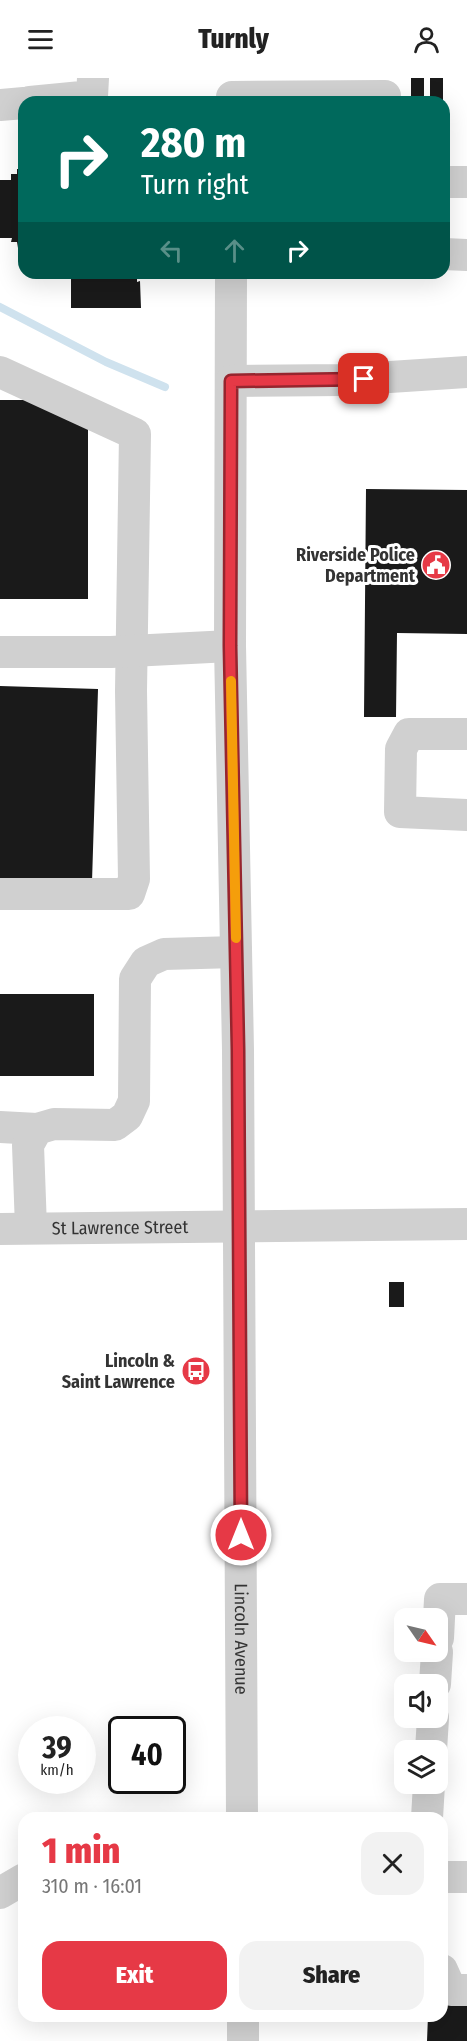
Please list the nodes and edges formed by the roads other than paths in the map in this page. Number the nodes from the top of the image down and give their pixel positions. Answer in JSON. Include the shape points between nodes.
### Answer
{"nodes":[{"id":1,"x":93,"y":78,"type":"edge"},
{"id":2,"x":232,"y":92,"type":"edge"},
{"id":3,"x":385,"y":92,"type":"edge"},
{"id":4,"x":92,"y":96,"type":"edge"},
{"id":5,"x":18,"y":104,"type":"edge"},
{"id":6,"x":0,"y":105,"type":"edge"},
{"id":7,"x":450,"y":182,"type":"edge"},
{"id":8,"x":467,"y":182,"type":"edge"},
{"id":9,"x":450,"y":254,"type":"edge"},
{"id":10,"x":467,"y":255,"type":"edge"},
{"id":11,"x":231,"y":279,"type":"edge"},
{"id":12,"x":0,"y":372,"type":"edge"},
{"id":13,"x":467,"y":372,"type":"edge"},
{"id":14,"x":231,"y":381,"type":"junction"},
{"id":15,"x":230,"y":646,"type":"junction"},
{"id":16,"x":133,"y":651,"type":"junction"},
{"id":17,"x":0,"y":652,"type":"edge"},
{"id":18,"x":467,"y":734,"type":"edge"},
{"id":19,"x":467,"y":815,"type":"edge"},
{"id":20,"x":0,"y":894,"type":"edge"},
{"id":21,"x":236,"y":952,"type":"junction"},
{"id":22,"x":0,"y":1127,"type":"edge"},
{"id":23,"x":37,"y":1130,"type":"junction"},
{"id":24,"x":467,"y":1224,"type":"edge"},
{"id":25,"x":240,"y":1227,"type":"junction"},
{"id":26,"x":15,"y":1228,"type":"edge"},
{"id":27,"x":467,"y":1599,"type":"edge"},
{"id":28,"x":440,"y":1608,"type":"edge"},
{"id":29,"x":428,"y":1794,"type":"edge"},
{"id":30,"x":242,"y":1812,"type":"edge"},
{"id":31,"x":427,"y":1812,"type":"edge"},
{"id":32,"x":448,"y":1877,"type":"edge"},
{"id":33,"x":467,"y":1877,"type":"edge"},
{"id":34,"x":18,"y":1882,"type":"edge"},
{"id":35,"x":0,"y":1893,"type":"edge"},
{"id":36,"x":448,"y":1983,"type":"edge"},
{"id":37,"x":467,"y":1990,"type":"edge"},
{"id":38,"x":243,"y":2022,"type":"edge"},
{"id":39,"x":243,"y":2041,"type":"edge"}],
"edges":[{"from":1,"to":4,"type":"street"},
{"from":2,"to":3,"type":"street"},
{"from":5,"to":6,"type":"street"},
{"from":7,"to":8,"type":"street"},
{"from":9,"to":10,"type":"street"},
{"from":11,"to":14,"type":"street","name":"Lincoln Avenue"},
{"from":12,"to":16,"type":"street","via":[[135,434]]},
{"from":13,"to":14,"type":"street","via":[[344,380]]},
{"from":14,"to":15,"type":"street","name":"Lincoln Avenue"},
{"from":15,"to":16,"type":"street"},
{"from":15,"to":21,"type":"street","name":"Lincoln Avenue"},
{"from":16,"to":17,"type":"street"},
{"from":16,"to":20,"type":"street","via":[[134,879],[129,894]]},
{"from":18,"to":19,"type":"street","via":[[409,734],[401,749],[400,812]]},
{"from":21,"to":23,"type":"street","via":[[164,954],[146,962],[135,979],[134,1101],[127,1116],[116,1125],[54,1124]]},
{"from":21,"to":25,"type":"street","name":"Lincoln Avenue"},
{"from":22,"to":23,"type":"street"},
{"from":23,"to":26,"type":"street","via":[[28,1145]]},
{"from":24,"to":25,"type":"street","name":"St Lawrence Street"},
{"from":25,"to":26,"type":"street","name":"St Lawrence Street"},
{"from":25,"to":30,"type":"street","name":"Lincoln Avenue"},
{"from":27,"to":28,"type":"street","via":[[440,1599]]},
{"from":29,"to":31,"type":"street"},
{"from":32,"to":33,"type":"street"},
{"from":34,"to":35,"type":"street"},
{"from":36,"to":37,"type":"street","via":[[451,1990]]},
{"from":38,"to":39,"type":"street"}]}
